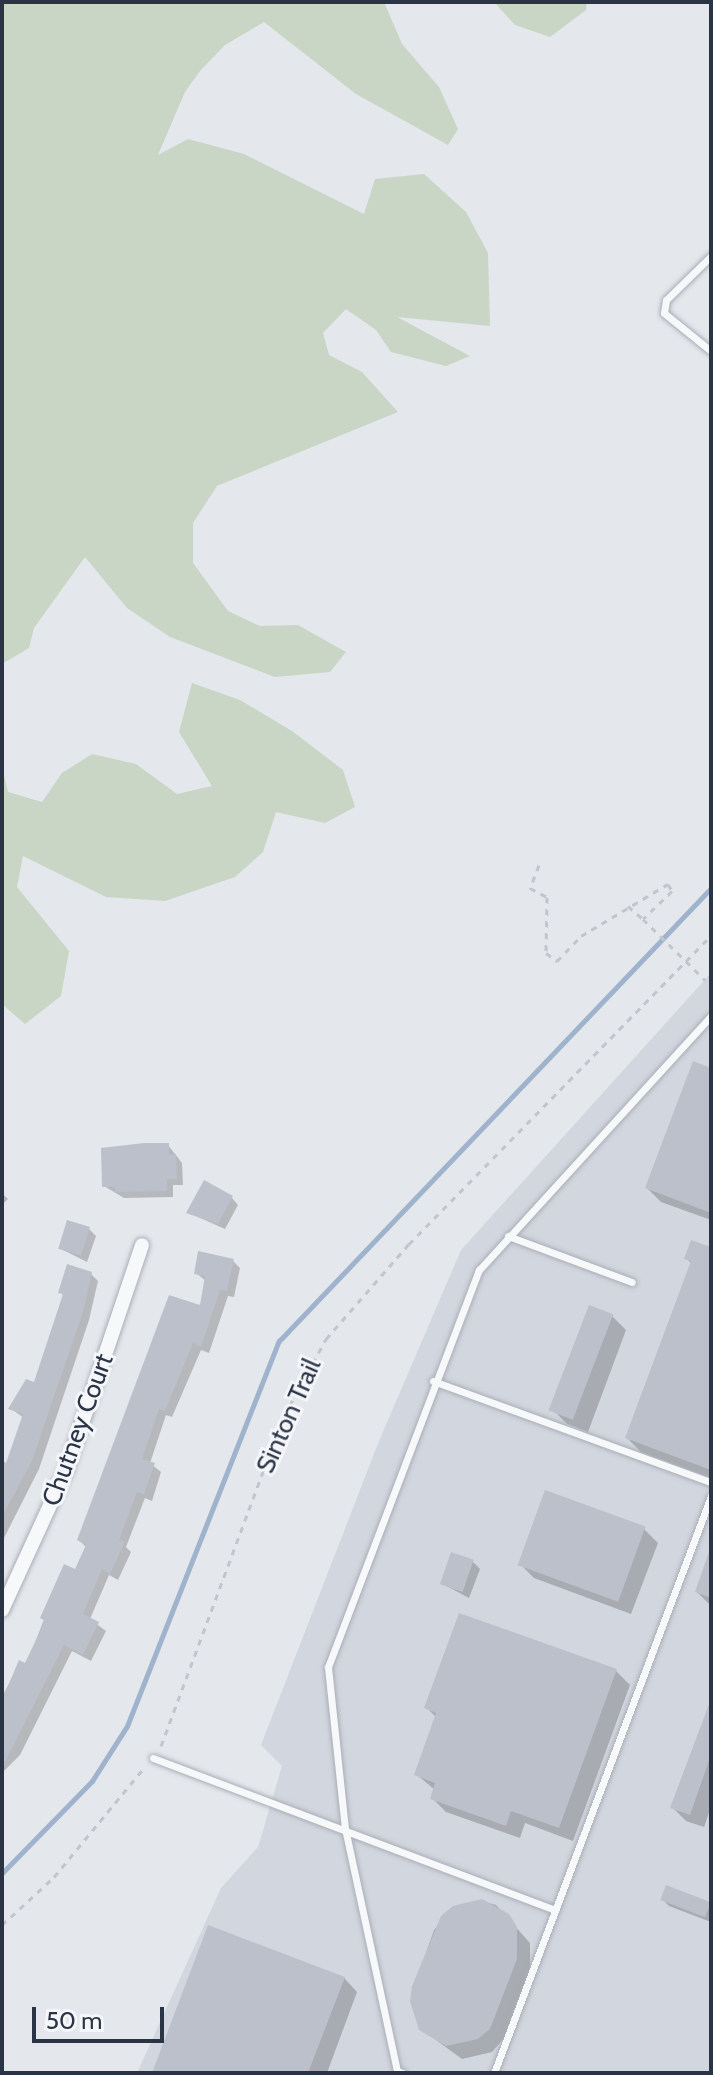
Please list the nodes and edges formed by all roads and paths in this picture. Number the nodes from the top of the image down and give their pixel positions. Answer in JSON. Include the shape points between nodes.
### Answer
{"nodes":[{"id":1,"x":711,"y":256,"type":"edge"},
{"id":2,"x":711,"y":351,"type":"edge"},
{"id":3,"x":539,"y":865,"type":"dead end"},
{"id":4,"x":628,"y":905,"type":"junction"},
{"id":5,"x":643,"y":919,"type":"junction"},
{"id":6,"x":711,"y":936,"type":"edge"},
{"id":7,"x":687,"y":962,"type":"junction"},
{"id":8,"x":705,"y":980,"type":"dead end"},
{"id":9,"x":711,"y":1016,"type":"edge"},
{"id":10,"x":508,"y":1236,"type":"junction"},
{"id":11,"x":142,"y":1245,"type":"dead end"},
{"id":12,"x":632,"y":1282,"type":"dead end"},
{"id":13,"x":433,"y":1381,"type":"junction"},
{"id":14,"x":711,"y":1482,"type":"edge"},
{"id":15,"x":711,"y":1496,"type":"edge"},
{"id":16,"x":2,"y":1610,"type":"edge"},
{"id":17,"x":153,"y":1758,"type":"junction"},
{"id":18,"x":345,"y":1829,"type":"junction"},
{"id":19,"x":555,"y":1910,"type":"junction"},
{"id":20,"x":2,"y":1925,"type":"edge"},
{"id":21,"x":396,"y":2072,"type":"edge"},
{"id":22,"x":494,"y":2073,"type":"edge"}],
"edges":[{"from":1,"to":2,"type":"lane","via":[[666,300],[664,313]]},
{"from":3,"to":4,"type":"path","via":[[530,888],[547,897],[546,953],[557,961],[581,936]]},
{"from":4,"to":5,"type":"path"},
{"from":4,"to":5,"type":"path","via":[[668,884],[672,891]]},
{"from":5,"to":7,"type":"path"},
{"from":6,"to":7,"type":"path","name":"Sinton Trail"},
{"from":7,"to":8,"type":"path"},
{"from":7,"to":17,"type":"path","name":"Sinton Trail","via":[[409,1244],[343,1316],[310,1363],[284,1416],[166,1740]]},
{"from":9,"to":10,"type":"lane"},
{"from":10,"to":12,"type":"lane"},
{"from":10,"to":13,"type":"lane","via":[[469,1287]]},
{"from":11,"to":16,"type":"street","name":"Chutney Court","via":[[67,1468]]},
{"from":13,"to":14,"type":"lane"},
{"from":13,"to":18,"type":"lane","via":[[328,1667]]},
{"from":15,"to":19,"type":"lane"},
{"from":17,"to":18,"type":"lane"},
{"from":17,"to":20,"type":"path","name":"Sinton Trail","via":[[73,1856]]},
{"from":18,"to":19,"type":"lane"},
{"from":18,"to":21,"type":"lane"},
{"from":19,"to":22,"type":"lane"}]}
